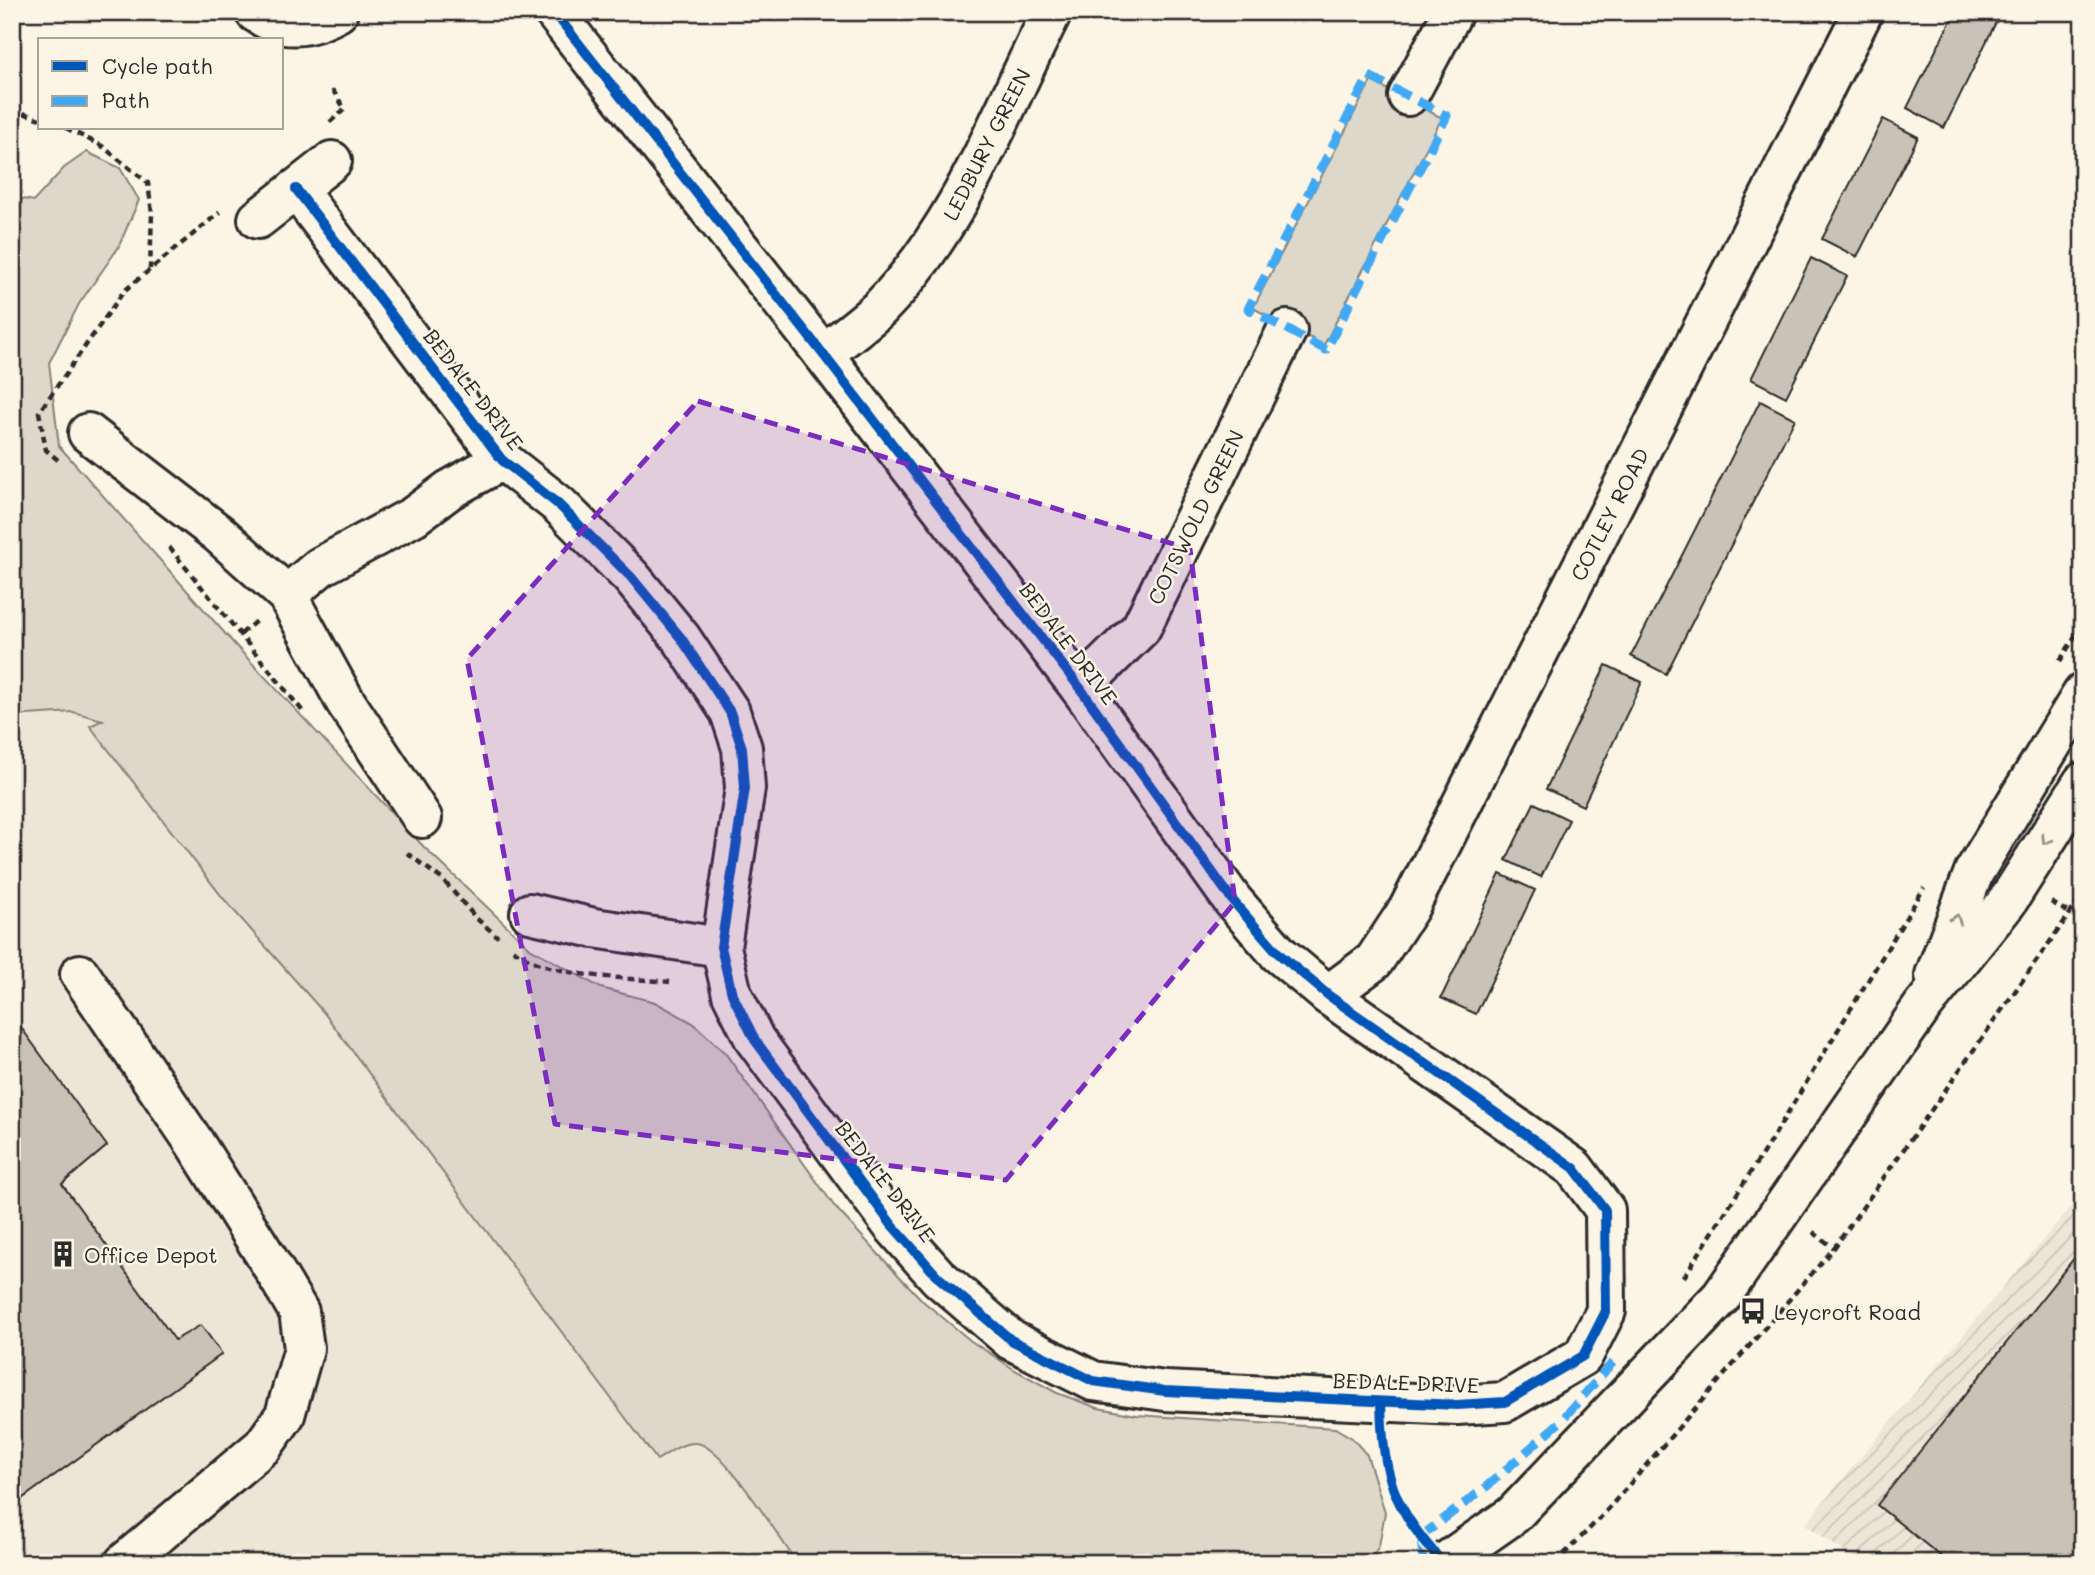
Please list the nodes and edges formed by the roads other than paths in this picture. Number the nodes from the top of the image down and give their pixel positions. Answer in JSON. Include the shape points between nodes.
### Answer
{"nodes":[{"id":1,"x":255,"y":12,"type":"edge"},
{"id":2,"x":338,"y":12,"type":"edge"},
{"id":3,"x":554,"y":12,"type":"edge"},
{"id":4,"x":1453,"y":12,"type":"edge"},
{"id":5,"x":1863,"y":12,"type":"edge"},
{"id":6,"x":1048,"y":14,"type":"edge"},
{"id":7,"x":1408,"y":96,"type":"dead end"},
{"id":8,"x":332,"y":161,"type":"dead end"},
{"id":9,"x":296,"y":190,"type":"junction"},
{"id":10,"x":258,"y":219,"type":"dead end"},
{"id":11,"x":1287,"y":330,"type":"dead end"},
{"id":12,"x":823,"y":354,"type":"junction"},
{"id":13,"x":88,"y":433,"type":"dead end"},
{"id":14,"x":502,"y":460,"type":"junction"},
{"id":15,"x":287,"y":595,"type":"junction"},
{"id":16,"x":2069,"y":681,"type":"edge"},
{"id":17,"x":1080,"y":688,"type":"junction"},
{"id":18,"x":2083,"y":782,"type":"edge"},
{"id":19,"x":422,"y":818,"type":"dead end"},
{"id":20,"x":530,"y":913,"type":"dead end"},
{"id":21,"x":721,"y":947,"type":"junction"},
{"id":22,"x":80,"y":974,"type":"dead end"},
{"id":23,"x":1328,"y":995,"type":"junction"},
{"id":24,"x":1923,"y":1006,"type":"junction"},
{"id":25,"x":124,"y":1563,"type":"edge"},
{"id":26,"x":1444,"y":1563,"type":"edge"}],
"edges":[{"from":1,"to":2,"type":"street","via":[[270,23],[294,27],[317,23]]},
{"from":3,"to":12,"type":"street","name":"BEDALE DRIVE"},
{"from":4,"to":7,"type":"street"},
{"from":5,"to":23,"type":"street","name":"COTLEY ROAD","via":[[1409,908],[1374,961]]},
{"from":6,"to":12,"type":"street","name":"LEDBURY GREEN","via":[[975,173],[939,235],[881,307]]},
{"from":8,"to":9,"type":"street"},
{"from":9,"to":10,"type":"street"},
{"from":9,"to":14,"type":"street","name":"BEDALE DRIVE"},
{"from":11,"to":17,"type":"street","name":"COTSWOLD GREEN","via":[[1141,628]]},
{"from":12,"to":17,"type":"street","name":"BEDALE DRIVE"},
{"from":13,"to":15,"type":"street","via":[[219,534]]},
{"from":14,"to":15,"type":"street","name":"BEDALE DRIVE","via":[[414,516],[320,567]]},
{"from":14,"to":21,"type":"street","name":"BEDALE DRIVE","via":[[559,505],[631,577],[681,638],[730,712],[742,748],[745,788]]},
{"from":15,"to":19,"type":"street","via":[[345,701]]},
{"from":24,"to":16,"type":"street","one_way":true,"via":[[1974,872]]},
{"from":17,"to":23,"type":"street","name":"BEDALE DRIVE","via":[[1233,901],[1279,954]]},
{"from":18,"to":24,"type":"street","one_way":true,"via":[[2007,902]]},
{"from":20,"to":21,"type":"street","via":[[594,928]]},
{"from":21,"to":23,"type":"street","name":"BEDALE DRIVE","via":[[732,994],[755,1040],[892,1225],[938,1277],[1011,1340],[1093,1381],[1165,1391],[1457,1405],[1505,1402],[1583,1356],[1605,1311],[1605,1210],[1574,1168]]},
{"from":22,"to":25,"type":"street","via":[[267,1258],[299,1312],[304,1348],[285,1415],[263,1446]]},
{"from":24,"to":26,"type":"street","via":[[1721,1297],[1513,1515]]}]}
